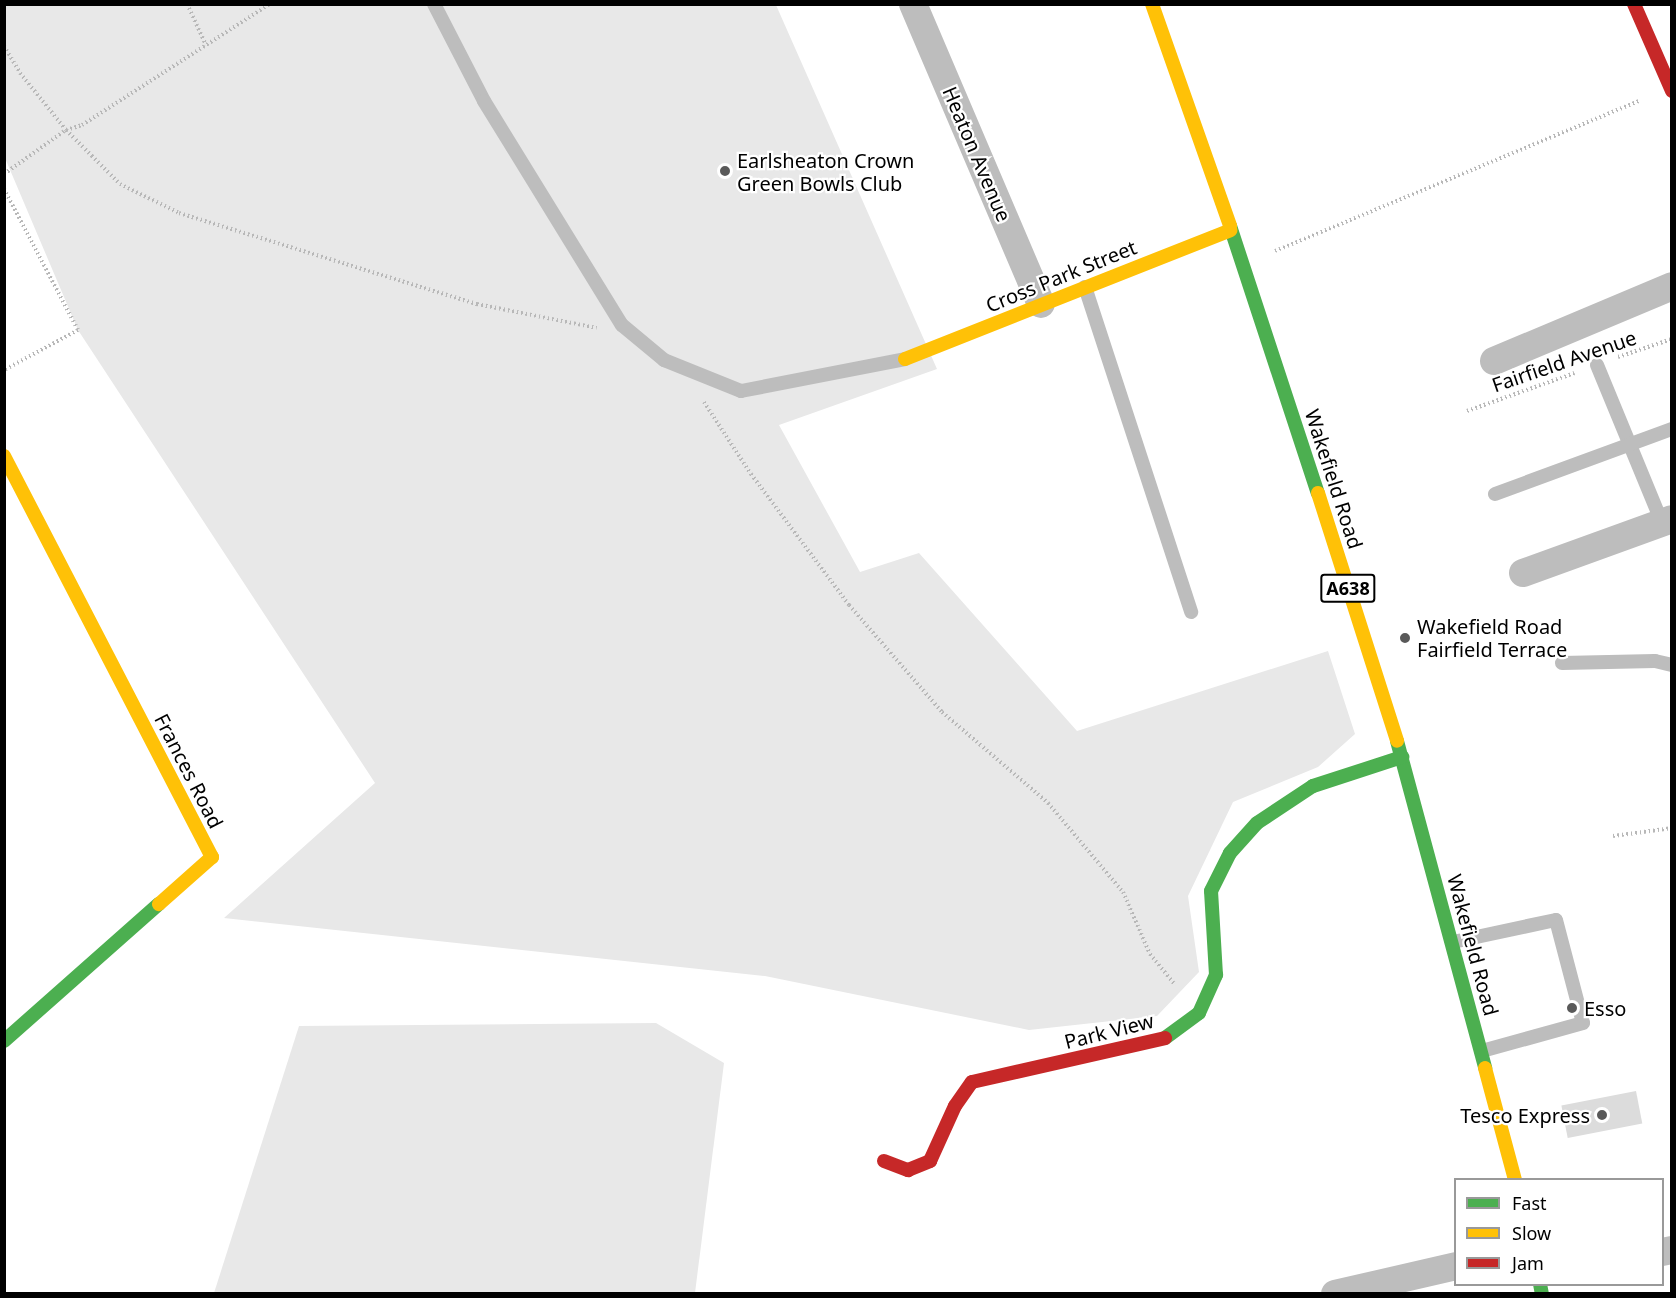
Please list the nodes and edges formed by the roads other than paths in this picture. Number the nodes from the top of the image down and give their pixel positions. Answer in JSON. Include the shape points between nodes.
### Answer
{"nodes":[{"id":1,"x":434,"y":4,"type":"edge"},
{"id":2,"x":913,"y":4,"type":"edge"},
{"id":3,"x":1152,"y":4,"type":"edge"},
{"id":4,"x":1634,"y":4,"type":"edge"},
{"id":5,"x":1671,"y":89,"type":"edge"},
{"id":6,"x":1230,"y":230,"type":"junction"},
{"id":7,"x":1671,"y":286,"type":"edge"},
{"id":8,"x":1085,"y":287,"type":"junction"},
{"id":9,"x":1041,"y":304,"type":"junction"},
{"id":10,"x":905,"y":359,"type":"joint"},
{"id":11,"x":1494,"y":361,"type":"dead end"},
{"id":12,"x":1598,"y":365,"type":"road end"},
{"id":13,"x":1671,"y":429,"type":"edge"},
{"id":14,"x":1630,"y":444,"type":"junction"},
{"id":15,"x":4,"y":456,"type":"edge"},
{"id":16,"x":1495,"y":494,"type":"dead end"},
{"id":17,"x":1667,"y":521,"type":"edge"},
{"id":18,"x":1523,"y":573,"type":"dead end"},
{"id":19,"x":1191,"y":612,"type":"dead end"},
{"id":20,"x":1562,"y":663,"type":"dead end"},
{"id":21,"x":1671,"y":665,"type":"edge"},
{"id":22,"x":1402,"y":757,"type":"junction"},
{"id":23,"x":1453,"y":942,"type":"junction"},
{"id":24,"x":4,"y":1041,"type":"edge"},
{"id":25,"x":1482,"y":1052,"type":"junction"},
{"id":26,"x":884,"y":1161,"type":"dead end"},
{"id":27,"x":1515,"y":1178,"type":"edge"},
{"id":28,"x":1454,"y":1266,"type":"edge"},
{"id":29,"x":1366,"y":1290,"type":"edge"},
{"id":30,"x":1335,"y":1293,"type":"edge"}],
"edges":[{"from":1,"to":10,"type":"lane","via":[[484,102],[622,325],[664,360],[741,391]]},
{"from":2,"to":9,"type":"street","name":"Heaton Avenue"},
{"from":3,"to":6,"type":"main road","name":"Wakefield Road","number":"A638"},
{"from":4,"to":5,"type":"main road"},
{"from":6,"to":8,"type":"main road","name":"Cross Park Street"},
{"from":6,"to":22,"type":"main road","name":"Wakefield Road","number":"A638"},
{"from":7,"to":11,"type":"street"},
{"from":8,"to":9,"type":"main road","name":"Cross Park Street"},
{"from":8,"to":19,"type":"lane"},
{"from":9,"to":10,"type":"main road","name":"Cross Park Street"},
{"from":12,"to":14,"type":"lane"},
{"from":13,"to":14,"type":"lane"},
{"from":14,"to":16,"type":"lane"},
{"from":14,"to":17,"type":"lane"},
{"from":15,"to":24,"type":"main road","name":"Frances Road","via":[[212,857]]},
{"from":17,"to":18,"type":"street"},
{"from":20,"to":21,"type":"lane","via":[[1655,661]]},
{"from":22,"to":23,"type":"main road","name":"Wakefield Road","number":"A638"},
{"from":22,"to":26,"type":"main road","name":"Park View","via":[[1313,786],[1257,823],[1230,853],[1211,891],[1216,975],[1199,1013],[1160,1042],[972,1082],[955,1106],[930,1161],[908,1170]]},
{"from":23,"to":25,"type":"main road","name":"Wakefield Road","number":"A638"},
{"from":23,"to":25,"type":"lane","via":[[1556,920],[1583,1023]]},
{"from":25,"to":27,"type":"main road","name":"Wakefield Road","number":"A638"},
{"from":28,"to":29,"type":"street"},
{"from":29,"to":30,"type":"street"}]}
